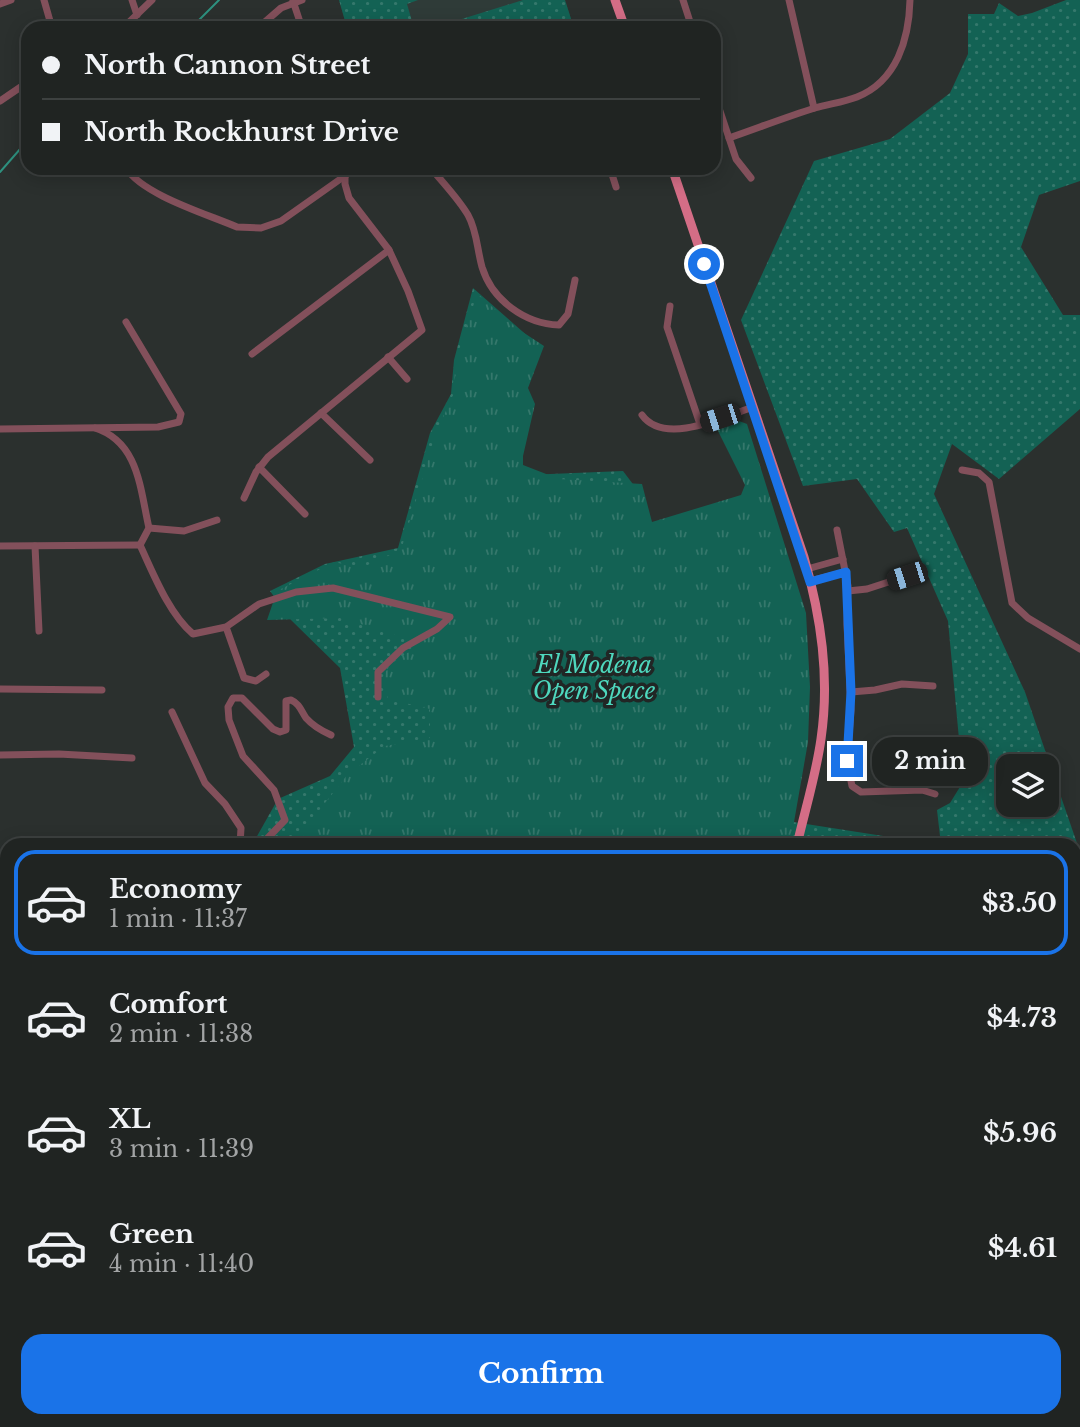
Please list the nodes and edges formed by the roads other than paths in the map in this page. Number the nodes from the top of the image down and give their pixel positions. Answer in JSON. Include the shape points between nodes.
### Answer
{"nodes":[{"id":1,"x":10,"y":0,"type":"edge"},
{"id":2,"x":44,"y":0,"type":"edge"},
{"id":3,"x":132,"y":0,"type":"edge"},
{"id":4,"x":152,"y":0,"type":"edge"},
{"id":5,"x":615,"y":0,"type":"edge"},
{"id":6,"x":682,"y":0,"type":"edge"},
{"id":7,"x":789,"y":0,"type":"edge"},
{"id":8,"x":910,"y":0,"type":"edge"},
{"id":9,"x":296,"y":1,"type":"edge"},
{"id":10,"x":0,"y":4,"type":"edge"},
{"id":11,"x":137,"y":15,"type":"junction"},
{"id":12,"x":50,"y":21,"type":"edge"},
{"id":13,"x":131,"y":21,"type":"edge"},
{"id":14,"x":264,"y":21,"type":"edge"},
{"id":15,"x":300,"y":21,"type":"edge"},
{"id":16,"x":622,"y":21,"type":"edge"},
{"id":17,"x":690,"y":21,"type":"edge"},
{"id":18,"x":21,"y":87,"type":"edge"},
{"id":19,"x":0,"y":101,"type":"edge"},
{"id":20,"x":814,"y":108,"type":"junction"},
{"id":21,"x":721,"y":114,"type":"edge"},
{"id":22,"x":729,"y":138,"type":"junction"},
{"id":23,"x":131,"y":175,"type":"edge"},
{"id":24,"x":341,"y":175,"type":"edge"},
{"id":25,"x":345,"y":175,"type":"edge"},
{"id":26,"x":438,"y":175,"type":"edge"},
{"id":27,"x":612,"y":175,"type":"edge"},
{"id":28,"x":674,"y":175,"type":"edge"},
{"id":29,"x":751,"y":178,"type":"dead end"},
{"id":30,"x":616,"y":187,"type":"dead end"},
{"id":31,"x":388,"y":250,"type":"junction"},
{"id":32,"x":575,"y":280,"type":"dead end"},
{"id":33,"x":670,"y":306,"type":"dead end"},
{"id":34,"x":126,"y":322,"type":"dead end"},
{"id":35,"x":252,"y":354,"type":"dead end"},
{"id":36,"x":388,"y":357,"type":"junction"},
{"id":37,"x":407,"y":379,"type":"dead end"},
{"id":38,"x":752,"y":407,"type":"junction"},
{"id":39,"x":321,"y":413,"type":"junction"},
{"id":40,"x":642,"y":415,"type":"dead end"},
{"id":41,"x":700,"y":424,"type":"junction"},
{"id":42,"x":94,"y":428,"type":"junction"},
{"id":43,"x":0,"y":429,"type":"edge"},
{"id":44,"x":370,"y":460,"type":"dead end"},
{"id":45,"x":259,"y":467,"type":"junction"},
{"id":46,"x":962,"y":470,"type":"dead end"},
{"id":47,"x":244,"y":498,"type":"dead end"},
{"id":48,"x":305,"y":514,"type":"dead end"},
{"id":49,"x":217,"y":520,"type":"dead end"},
{"id":50,"x":149,"y":528,"type":"junction"},
{"id":51,"x":836,"y":530,"type":"dead end"},
{"id":52,"x":139,"y":545,"type":"junction"},
{"id":53,"x":0,"y":546,"type":"edge"},
{"id":54,"x":35,"y":546,"type":"junction"},
{"id":55,"x":843,"y":559,"type":"junction"},
{"id":56,"x":807,"y":569,"type":"junction"},
{"id":57,"x":846,"y":572,"type":"junction"},
{"id":58,"x":907,"y":576,"type":"dead end"},
{"id":59,"x":810,"y":582,"type":"junction"},
{"id":60,"x":848,"y":592,"type":"junction"},
{"id":61,"x":226,"y":627,"type":"junction"},
{"id":62,"x":39,"y":631,"type":"dead end"},
{"id":63,"x":1080,"y":649,"type":"edge"},
{"id":64,"x":266,"y":674,"type":"dead end"},
{"id":65,"x":933,"y":686,"type":"dead end"},
{"id":66,"x":0,"y":689,"type":"edge"},
{"id":67,"x":102,"y":690,"type":"dead end"},
{"id":68,"x":851,"y":692,"type":"junction"},
{"id":69,"x":378,"y":697,"type":"dead end"},
{"id":70,"x":172,"y":712,"type":"dead end"},
{"id":71,"x":331,"y":735,"type":"dead end"},
{"id":72,"x":0,"y":755,"type":"edge"},
{"id":73,"x":132,"y":758,"type":"dead end"},
{"id":74,"x":934,"y":794,"type":"dead end"},
{"id":75,"x":240,"y":838,"type":"edge"},
{"id":76,"x":268,"y":838,"type":"edge"},
{"id":77,"x":799,"y":838,"type":"edge"}],
"edges":[{"from":1,"to":10,"type":"street"},
{"from":2,"to":12,"type":"street"},
{"from":3,"to":11,"type":"street"},
{"from":4,"to":11,"type":"street"},
{"from":5,"to":16,"type":"main road"},
{"from":6,"to":17,"type":"street"},
{"from":7,"to":20,"type":"street"},
{"from":8,"to":20,"type":"street","via":[[910,26],[898,60],[879,82],[858,96]]},
{"from":9,"to":14,"type":"street"},
{"from":9,"to":15,"type":"street"},
{"from":11,"to":13,"type":"street"},
{"from":18,"to":19,"type":"street"},
{"from":20,"to":22,"type":"street"},
{"from":21,"to":22,"type":"street"},
{"from":22,"to":29,"type":"street","via":[[736,159]]},
{"from":23,"to":24,"type":"street","via":[[153,192],[237,227],[250,228],[281,221]]},
{"from":25,"to":31,"type":"street","via":[[354,205]]},
{"from":26,"to":32,"type":"street","via":[[467,215],[492,290],[515,312],[559,325],[568,314]]},
{"from":27,"to":30,"type":"street"},
{"from":28,"to":38,"type":"main road"},
{"from":31,"to":35,"type":"street"},
{"from":31,"to":36,"type":"street","via":[[422,330]]},
{"from":33,"to":41,"type":"street","via":[[667,327]]},
{"from":34,"to":42,"type":"street","via":[[182,419],[158,427]]},
{"from":36,"to":37,"type":"street"},
{"from":36,"to":39,"type":"street"},
{"from":38,"to":41,"type":"street"},
{"from":38,"to":56,"type":"main road"},
{"from":39,"to":44,"type":"street"},
{"from":39,"to":45,"type":"street"},
{"from":40,"to":41,"type":"street","via":[[660,429]]},
{"from":42,"to":43,"type":"street"},
{"from":42,"to":50,"type":"street","via":[[117,438],[132,458]]},
{"from":45,"to":47,"type":"street"},
{"from":45,"to":48,"type":"street"},
{"from":46,"to":63,"type":"street","via":[[979,473],[989,482],[1012,603]]},
{"from":49,"to":50,"type":"street","via":[[184,531]]},
{"from":50,"to":52,"type":"street"},
{"from":51,"to":55,"type":"street"},
{"from":52,"to":54,"type":"street"},
{"from":52,"to":61,"type":"street","via":[[185,628],[193,634]]},
{"from":53,"to":54,"type":"street"},
{"from":54,"to":62,"type":"street"},
{"from":55,"to":56,"type":"street"},
{"from":55,"to":57,"type":"street"},
{"from":56,"to":59,"type":"main road"},
{"from":57,"to":59,"type":"street"},
{"from":57,"to":60,"type":"street"},
{"from":58,"to":60,"type":"street"},
{"from":59,"to":77,"type":"main road","via":[[822,646],[823,721]]},
{"from":60,"to":68,"type":"street"},
{"from":61,"to":64,"type":"street","via":[[244,678],[256,681]]},
{"from":61,"to":69,"type":"street","via":[[260,604],[296,592],[333,588],[450,617],[403,648],[378,672]]},
{"from":65,"to":68,"type":"street","via":[[902,684]]},
{"from":66,"to":67,"type":"street"},
{"from":68,"to":74,"type":"street","via":[[847,761],[857,791],[922,790]]},
{"from":70,"to":75,"type":"street","via":[[205,783],[241,828]]},
{"from":71,"to":76,"type":"street","via":[[319,730],[291,700],[285,705],[286,730],[279,732],[242,698],[233,698],[229,720],[243,756],[274,790],[285,820]]},
{"from":72,"to":73,"type":"street"}]}
